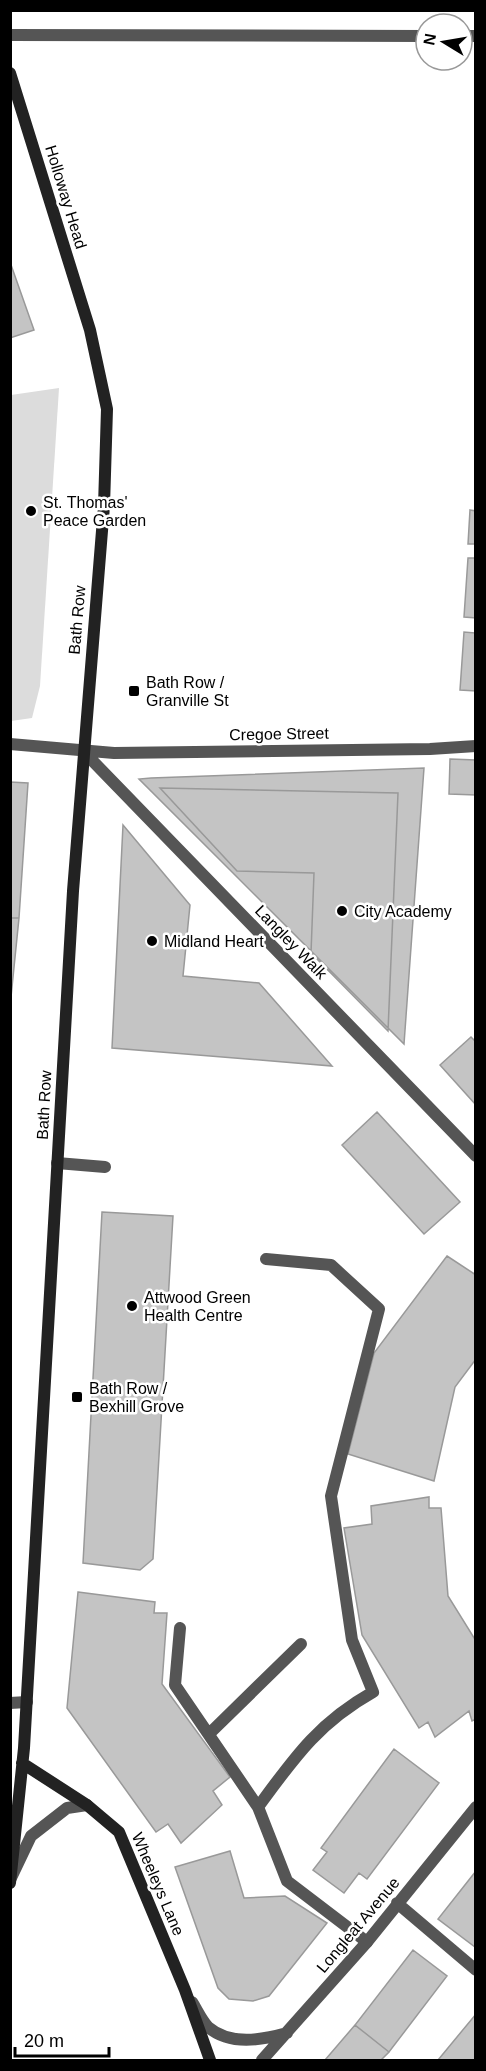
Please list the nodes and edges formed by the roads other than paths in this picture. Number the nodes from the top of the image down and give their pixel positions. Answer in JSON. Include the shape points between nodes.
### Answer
{"nodes":[{"id":1,"x":10,"y":35,"type":"edge"},
{"id":2,"x":414,"y":36,"type":"edge"},
{"id":3,"x":10,"y":73,"type":"edge"},
{"id":4,"x":90,"y":330,"type":"joint"},
{"id":5,"x":10,"y":744,"type":"edge"},
{"id":6,"x":476,"y":746,"type":"edge"},
{"id":7,"x":83,"y":751,"type":"junction"},
{"id":8,"x":476,"y":1156,"type":"edge"},
{"id":9,"x":57,"y":1163,"type":"junction"},
{"id":10,"x":105,"y":1167,"type":"dead end"},
{"id":11,"x":266,"y":1259,"type":"dead end"},
{"id":12,"x":180,"y":1628,"type":"dead end"},
{"id":13,"x":301,"y":1644,"type":"dead end"},
{"id":14,"x":27,"y":1702,"type":"junction"},
{"id":15,"x":10,"y":1703,"type":"edge"},
{"id":16,"x":210,"y":1733,"type":"junction"},
{"id":17,"x":22,"y":1763,"type":"junction"},
{"id":18,"x":87,"y":1805,"type":"junction"},
{"id":19,"x":258,"y":1807,"type":"junction"},
{"id":20,"x":476,"y":1807,"type":"edge"},
{"id":21,"x":11,"y":1881,"type":"edge"},
{"id":22,"x":397,"y":1903,"type":"junction"},
{"id":23,"x":367,"y":1942,"type":"junction"},
{"id":24,"x":476,"y":1970,"type":"edge"},
{"id":25,"x":185,"y":1990,"type":"junction"},
{"id":26,"x":288,"y":2032,"type":"junction"},
{"id":27,"x":210,"y":2061,"type":"edge"},
{"id":28,"x":262,"y":2061,"type":"edge"}],
"edges":[{"from":1,"to":2,"type":"street"},
{"from":3,"to":4,"type":"main road","name":"Holloway Head"},
{"from":4,"to":7,"type":"main road","name":"Bath Row","via":[[107,409],[104,506]]},
{"from":5,"to":7,"type":"street","name":"Cregoe Street"},
{"from":6,"to":7,"type":"street","name":"Cregoe Street"},
{"from":7,"to":8,"type":"street","name":"Langley Walk"},
{"from":7,"to":9,"type":"main road","name":"Bath Row"},
{"from":9,"to":10,"type":"street"},
{"from":9,"to":14,"type":"main road","name":"Bath Row"},
{"from":11,"to":19,"type":"street","via":[[331,1265],[379,1309],[331,1496],[352,1640],[373,1692],[353,1703],[308,1740]]},
{"from":12,"to":16,"type":"street","via":[[176,1684]]},
{"from":13,"to":16,"type":"street"},
{"from":14,"to":15,"type":"street"},
{"from":14,"to":17,"type":"main road","name":"Bath Row"},
{"from":16,"to":19,"type":"street"},
{"from":17,"to":18,"type":"main road","name":"Wheeleys Lane"},
{"from":17,"to":21,"type":"main road","name":"Bath Row"},
{"from":18,"to":21,"type":"street","via":[[67,1808],[31,1836]]},
{"from":18,"to":25,"type":"main road","name":"Wheeleys Lane","via":[[118,1832]]},
{"from":19,"to":23,"type":"street","via":[[287,1881]]},
{"from":20,"to":22,"type":"street","name":"Longleat Avenue"},
{"from":22,"to":23,"type":"street","name":"Longleat Avenue"},
{"from":22,"to":24,"type":"street"},
{"from":23,"to":26,"type":"street","name":"Longleat Avenue"},
{"from":25,"to":26,"type":"street","via":[[207,2026],[225,2037],[261,2040]]},
{"from":25,"to":27,"type":"main road","name":"Wheeleys Lane"},
{"from":26,"to":28,"type":"street","name":"Longleat Avenue"}]}
